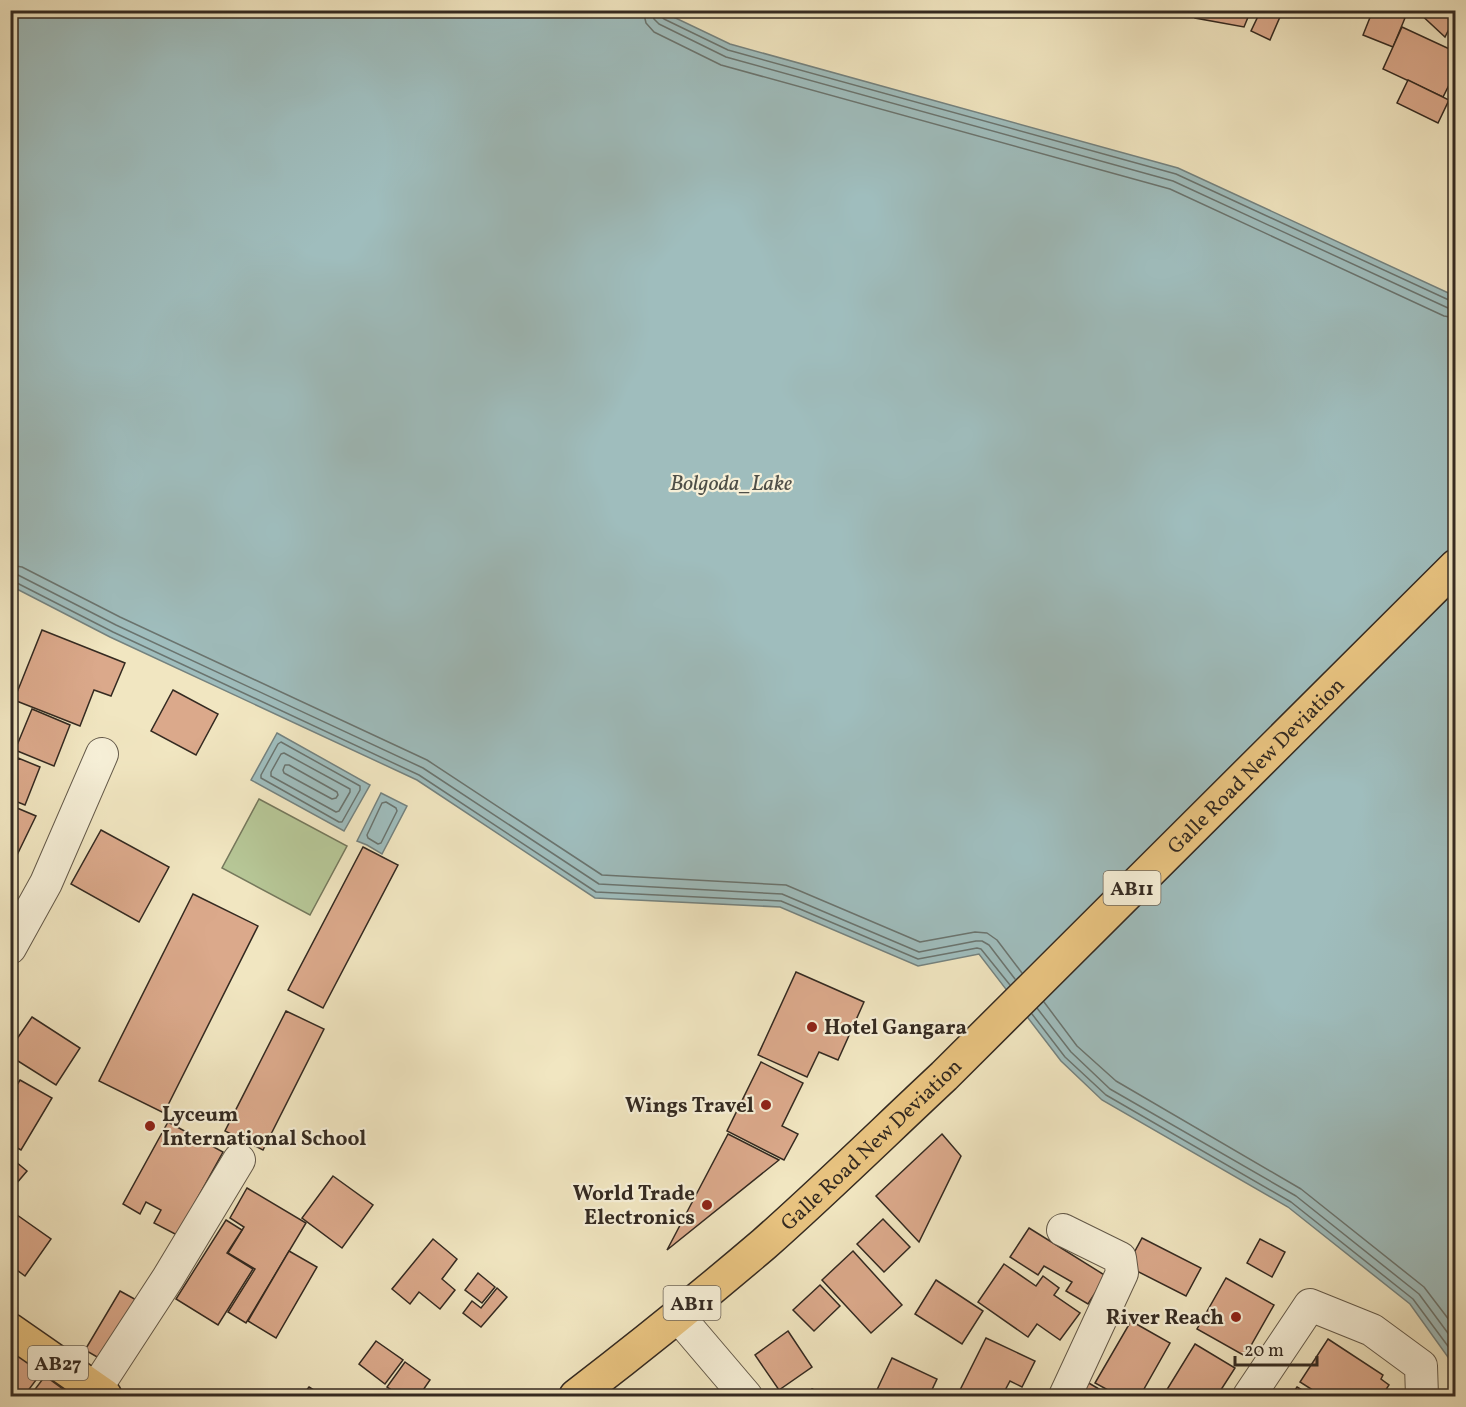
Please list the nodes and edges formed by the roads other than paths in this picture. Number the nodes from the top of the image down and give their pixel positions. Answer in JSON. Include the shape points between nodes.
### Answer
{"nodes":[{"id":1,"x":1455,"y":566,"type":"edge"},
{"id":2,"x":102,"y":754,"type":"dead end"},
{"id":3,"x":10,"y":948,"type":"edge"},
{"id":4,"x":239,"y":1160,"type":"dead end"},
{"id":5,"x":1064,"y":1230,"type":"dead end"},
{"id":6,"x":677,"y":1315,"type":"junction"},
{"id":7,"x":10,"y":1330,"type":"edge"},
{"id":8,"x":100,"y":1393,"type":"edge"},
{"id":9,"x":576,"y":1396,"type":"edge"},
{"id":10,"x":746,"y":1396,"type":"edge"},
{"id":11,"x":1065,"y":1396,"type":"edge"},
{"id":12,"x":1249,"y":1396,"type":"edge"},
{"id":13,"x":1422,"y":1396,"type":"edge"}],
"edges":[{"from":1,"to":6,"type":"main road","name":"Galle Road New Deviation","number":"AB11","via":[[944,1076],[763,1244]]},
{"from":2,"to":3,"type":"street","via":[[46,884]]},
{"from":4,"to":8,"type":"street"},
{"from":5,"to":11,"type":"street","via":[[1120,1258],[1122,1274]]},
{"from":6,"to":9,"type":"main road","name":"Galle Road New Deviation","number":"AB11"},
{"from":6,"to":10,"type":"street"},
{"from":7,"to":8,"type":"main road","number":"AB27"},
{"from":12,"to":13,"type":"street","via":[[1310,1305],[1372,1330],[1421,1366]]}]}
